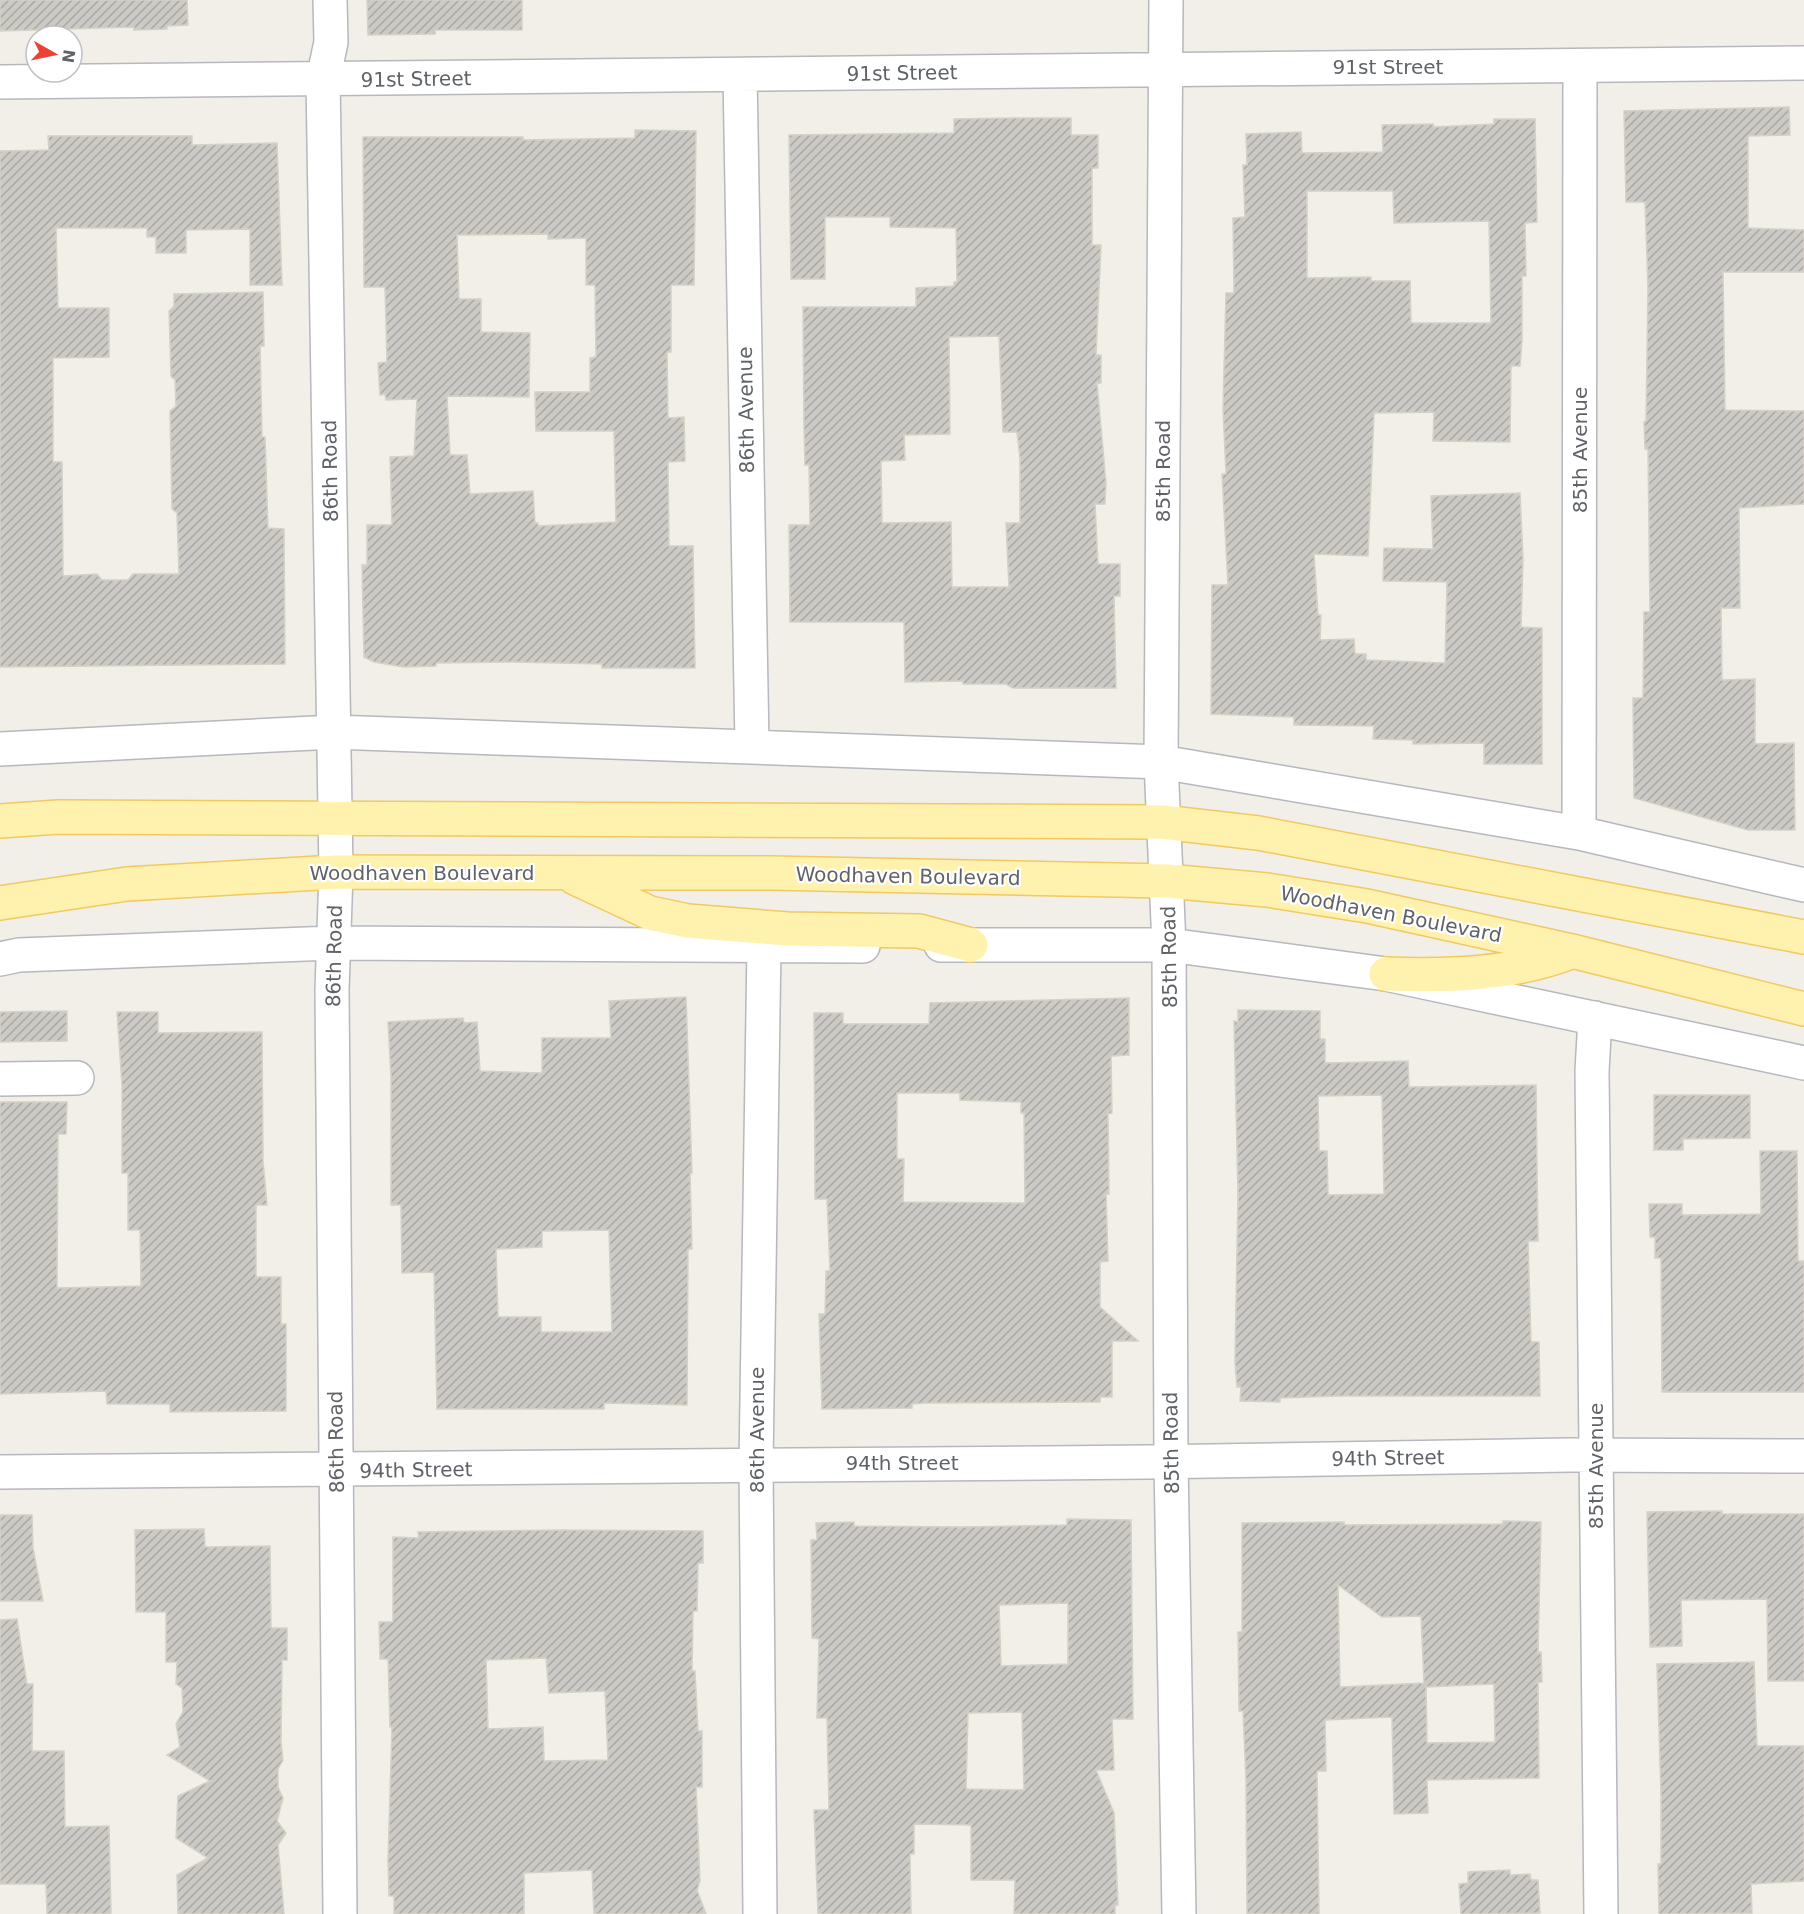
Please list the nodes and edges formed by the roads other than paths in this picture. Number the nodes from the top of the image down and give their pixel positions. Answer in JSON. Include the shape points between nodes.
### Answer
{"nodes":[{"id":1,"x":330,"y":0,"type":"edge"},
{"id":2,"x":1166,"y":0,"type":"edge"},
{"id":3,"x":1804,"y":63,"type":"edge"},
{"id":4,"x":1580,"y":66,"type":"junction"},
{"id":5,"x":1166,"y":69,"type":"junction"},
{"id":6,"x":740,"y":75,"type":"junction"},
{"id":7,"x":323,"y":80,"type":"junction"},
{"id":8,"x":0,"y":82,"type":"edge"},
{"id":9,"x":334,"y":732,"type":"junction"},
{"id":10,"x":752,"y":745,"type":"junction"},
{"id":11,"x":0,"y":749,"type":"edge"},
{"id":12,"x":1161,"y":762,"type":"junction"},
{"id":13,"x":335,"y":819,"type":"junction"},
{"id":14,"x":0,"y":821,"type":"edge"},
{"id":15,"x":1162,"y":822,"type":"junction"},
{"id":16,"x":1579,"y":833,"type":"junction"},
{"id":17,"x":336,"y":872,"type":"junction"},
{"id":18,"x":562,"y":872,"type":"junction"},
{"id":19,"x":1167,"y":881,"type":"junction"},
{"id":20,"x":1804,"y":885,"type":"edge"},
{"id":21,"x":0,"y":903,"type":"edge"},
{"id":22,"x":1804,"y":937,"type":"edge"},
{"id":23,"x":332,"y":943,"type":"junction"},
{"id":24,"x":971,"y":945,"type":"junction"},
{"id":25,"x":1169,"y":945,"type":"junction"},
{"id":26,"x":764,"y":946,"type":"junction"},
{"id":27,"x":1572,"y":951,"type":"junction"},
{"id":28,"x":0,"y":959,"type":"edge"},
{"id":29,"x":1386,"y":974,"type":"junction"},
{"id":30,"x":1804,"y":1009,"type":"edge"},
{"id":31,"x":1594,"y":1018,"type":"junction"},
{"id":32,"x":1804,"y":1063,"type":"edge"},
{"id":33,"x":76,"y":1078,"type":"dead end"},
{"id":34,"x":0,"y":1079,"type":"edge"},
{"id":35,"x":1596,"y":1455,"type":"junction"},
{"id":36,"x":1804,"y":1456,"type":"edge"},
{"id":37,"x":1171,"y":1462,"type":"junction"},
{"id":38,"x":756,"y":1464,"type":"junction"},
{"id":39,"x":336,"y":1471,"type":"junction"},
{"id":40,"x":0,"y":1472,"type":"edge"},
{"id":41,"x":340,"y":1914,"type":"edge"},
{"id":42,"x":760,"y":1914,"type":"edge"},
{"id":43,"x":1179,"y":1914,"type":"edge"},
{"id":44,"x":1601,"y":1914,"type":"edge"}],
"edges":[{"from":1,"to":7,"type":"street","name":"86th Road","via":[[331,42]]},
{"from":2,"to":5,"type":"street","name":"85th Road"},
{"from":3,"to":4,"type":"street","name":"91st Street"},
{"from":4,"to":5,"type":"street","name":"91st Street"},
{"from":4,"to":16,"type":"street","name":"85th Avenue"},
{"from":5,"to":6,"type":"street","name":"91st Street"},
{"from":5,"to":12,"type":"street","name":"85th Road"},
{"from":6,"to":7,"type":"street","name":"91st Street"},
{"from":6,"to":10,"type":"street","name":"86th Avenue"},
{"from":7,"to":8,"type":"street","name":"91st Street"},
{"from":7,"to":9,"type":"street","name":"86th Road"},
{"from":9,"to":10,"type":"street"},
{"from":9,"to":11,"type":"street"},
{"from":9,"to":13,"type":"street","name":"86th Road"},
{"from":10,"to":12,"type":"street"},
{"from":12,"to":15,"type":"street","name":"85th Road"},
{"from":12,"to":16,"type":"street"},
{"from":13,"to":14,"type":"main road","via":[[58,817]]},
{"from":13,"to":15,"type":"main road"},
{"from":13,"to":17,"type":"street","name":"86th Road"},
{"from":15,"to":19,"type":"street","name":"85th Road"},
{"from":15,"to":22,"type":"main road","via":[[1258,833]]},
{"from":16,"to":20,"type":"street"},
{"from":17,"to":18,"type":"main road","name":"Woodhaven Boulevard"},
{"from":17,"to":21,"type":"main road","name":"Woodhaven Boulevard","via":[[127,884]]},
{"from":17,"to":23,"type":"street","name":"86th Road"},
{"from":18,"to":19,"type":"main road","name":"Woodhaven Boulevard"},
{"from":18,"to":24,"type":"main road","via":[[650,913],[688,921],[787,929],[919,931]]},
{"from":19,"to":25,"type":"street","name":"85th Road"},
{"from":19,"to":27,"type":"main road","name":"Woodhaven Boulevard","via":[[1268,890],[1367,906]]},
{"from":23,"to":26,"type":"street"},
{"from":23,"to":28,"type":"street","via":[[19,955]]},
{"from":23,"to":39,"type":"street","name":"86th Road"},
{"from":24,"to":25,"type":"street"},
{"from":24,"to":26,"type":"street"},
{"from":25,"to":29,"type":"street"},
{"from":25,"to":37,"type":"street","name":"85th Road"},
{"from":26,"to":38,"type":"street","name":"86th Avenue"},
{"from":27,"to":29,"type":"main road","via":[[1546,961],[1469,975]]},
{"from":27,"to":30,"type":"main road","name":"Woodhaven Boulevard"},
{"from":29,"to":31,"type":"street"},
{"from":31,"to":32,"type":"street"},
{"from":31,"to":35,"type":"street","name":"85th Avenue"},
{"from":33,"to":34,"type":"street"},
{"from":35,"to":36,"type":"street","name":"94th Street"},
{"from":35,"to":37,"type":"street","name":"94th Street"},
{"from":35,"to":44,"type":"street","name":"85th Avenue"},
{"from":37,"to":38,"type":"street","name":"94th Street"},
{"from":37,"to":43,"type":"street","name":"85th Road"},
{"from":38,"to":39,"type":"street","name":"94th Street"},
{"from":38,"to":42,"type":"street","name":"86th Avenue"},
{"from":39,"to":40,"type":"street","name":"94th Street"},
{"from":39,"to":41,"type":"street","name":"86th Road"}]}
